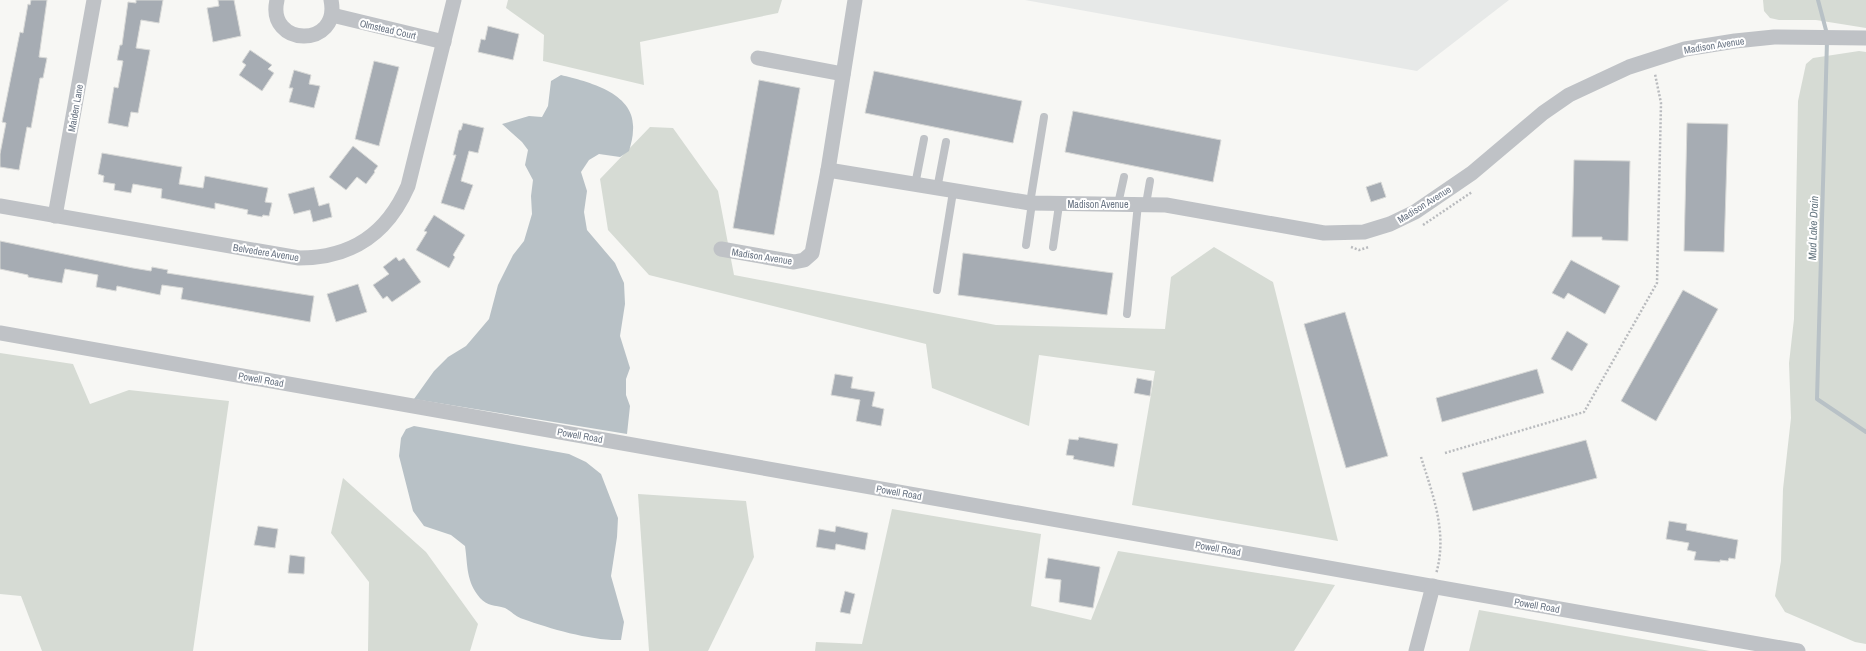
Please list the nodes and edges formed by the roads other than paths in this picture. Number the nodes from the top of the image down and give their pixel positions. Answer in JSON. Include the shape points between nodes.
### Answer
{"nodes":[{"id":1,"x":94,"y":0,"type":"edge"},
{"id":2,"x":277,"y":0,"type":"edge"},
{"id":3,"x":331,"y":0,"type":"edge"},
{"id":4,"x":454,"y":0,"type":"edge"},
{"id":5,"x":855,"y":0,"type":"edge"},
{"id":6,"x":332,"y":16,"type":"junction"},
{"id":7,"x":1866,"y":38,"type":"edge"},
{"id":8,"x":444,"y":42,"type":"junction"},
{"id":9,"x":758,"y":58,"type":"dead end"},
{"id":10,"x":843,"y":74,"type":"junction"},
{"id":11,"x":1044,"y":117,"type":"dead end"},
{"id":12,"x":924,"y":139,"type":"dead end"},
{"id":13,"x":946,"y":142,"type":"dead end"},
{"id":14,"x":828,"y":170,"type":"junction"},
{"id":15,"x":1124,"y":177,"type":"dead end"},
{"id":16,"x":1150,"y":181,"type":"dead end"},
{"id":17,"x":915,"y":185,"type":"junction"},
{"id":18,"x":937,"y":189,"type":"junction"},
{"id":19,"x":953,"y":192,"type":"junction"},
{"id":20,"x":1031,"y":203,"type":"junction"},
{"id":21,"x":1060,"y":204,"type":"junction"},
{"id":22,"x":1118,"y":204,"type":"junction"},
{"id":23,"x":1142,"y":204,"type":"junction"},
{"id":24,"x":0,"y":206,"type":"edge"},
{"id":25,"x":56,"y":216,"type":"junction"},
{"id":26,"x":1026,"y":245,"type":"dead end"},
{"id":27,"x":1053,"y":247,"type":"dead end"},
{"id":28,"x":721,"y":249,"type":"dead end"},
{"id":29,"x":937,"y":290,"type":"dead end"},
{"id":30,"x":1127,"y":314,"type":"dead end"},
{"id":31,"x":0,"y":332,"type":"edge"},
{"id":32,"x":1433,"y":586,"type":"junction"},
{"id":33,"x":1416,"y":651,"type":"edge"},
{"id":34,"x":1798,"y":651,"type":"edge"}],
"edges":[{"from":1,"to":25,"type":"street","name":"Maiden Lane"},
{"from":2,"to":6,"type":"street","via":[[276,9],[280,23],[297,36],[319,33]]},
{"from":3,"to":6,"type":"street"},
{"from":4,"to":8,"type":"street","name":"Belvedere Avenue"},
{"from":5,"to":10,"type":"street","name":"Madison Avenue"},
{"from":6,"to":8,"type":"street","name":"Olmstead Court"},
{"from":7,"to":23,"type":"street","name":"Madison Avenue","via":[[1774,37],[1735,41],[1685,49],[1629,67],[1569,95],[1542,113],[1472,172],[1421,208],[1403,219],[1377,229],[1324,233],[1191,209]]},
{"from":8,"to":25,"type":"street","name":"Belvedere Avenue","via":[[408,186],[386,222],[352,248],[326,256],[299,258]]},
{"from":9,"to":10,"type":"street"},
{"from":10,"to":14,"type":"street","name":"Madison Avenue"},
{"from":11,"to":20,"type":"lane"},
{"from":12,"to":17,"type":"lane"},
{"from":13,"to":18,"type":"lane"},
{"from":14,"to":17,"type":"street","name":"Madison Avenue"},
{"from":14,"to":28,"type":"street","name":"Madison Avenue","via":[[814,248],[804,260],[794,262]]},
{"from":15,"to":22,"type":"lane"},
{"from":16,"to":23,"type":"lane"},
{"from":17,"to":18,"type":"street","name":"Madison Avenue"},
{"from":18,"to":19,"type":"street","name":"Madison Avenue"},
{"from":19,"to":20,"type":"street","name":"Madison Avenue"},
{"from":19,"to":29,"type":"lane"},
{"from":20,"to":21,"type":"street","name":"Madison Avenue"},
{"from":20,"to":26,"type":"lane"},
{"from":21,"to":22,"type":"street","name":"Madison Avenue"},
{"from":21,"to":27,"type":"lane"},
{"from":22,"to":23,"type":"street","name":"Madison Avenue"},
{"from":23,"to":30,"type":"lane"},
{"from":24,"to":25,"type":"street","name":"Belvedere Avenue"},
{"from":31,"to":32,"type":"street","name":"Powell Road"},
{"from":32,"to":33,"type":"street"},
{"from":32,"to":34,"type":"street","name":"Powell Road"}]}
